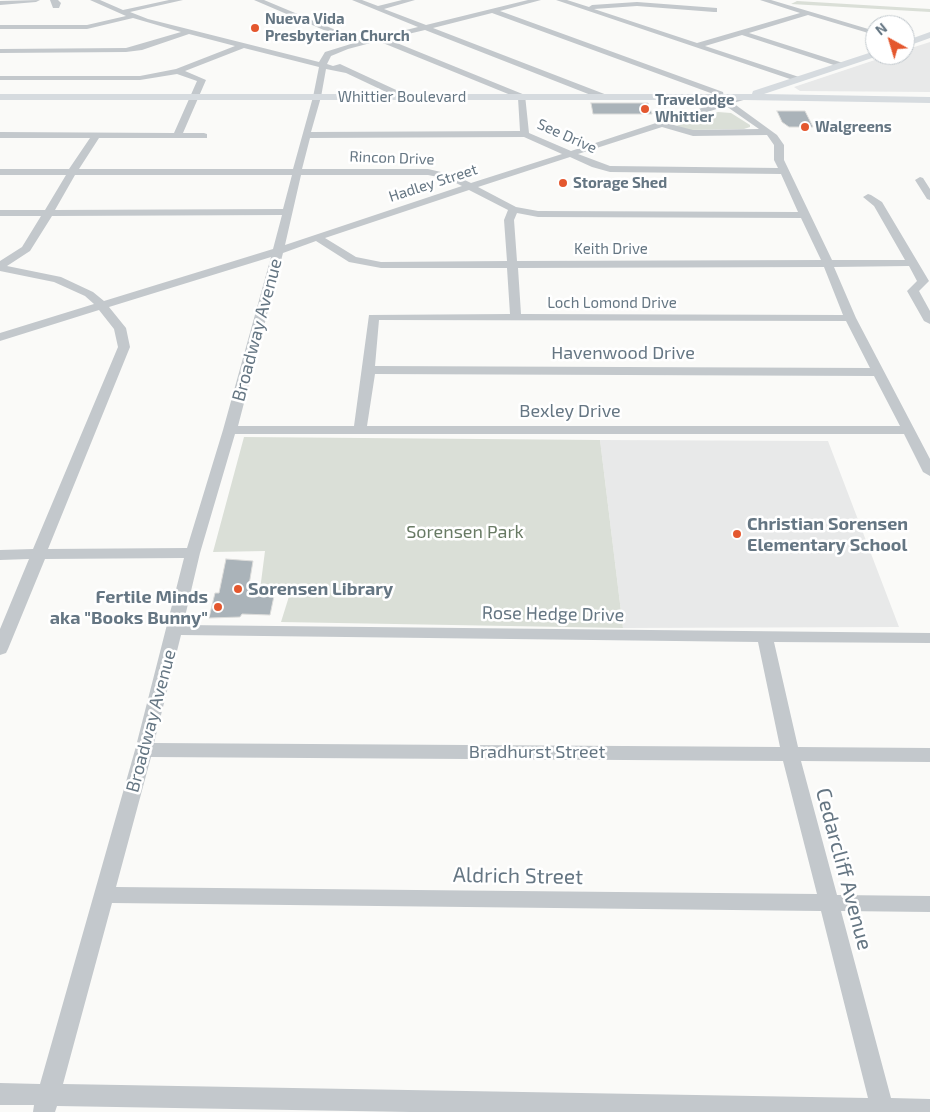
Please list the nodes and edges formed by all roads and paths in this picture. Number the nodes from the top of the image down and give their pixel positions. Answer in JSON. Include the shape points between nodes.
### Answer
{"nodes":[{"id":1,"x":36,"y":0,"type":"edge"},
{"id":2,"x":94,"y":0,"type":"edge"},
{"id":3,"x":178,"y":0,"type":"edge"},
{"id":4,"x":258,"y":0,"type":"edge"},
{"id":5,"x":356,"y":0,"type":"edge"},
{"id":6,"x":411,"y":0,"type":"edge"},
{"id":7,"x":537,"y":0,"type":"edge"},
{"id":8,"x":560,"y":0,"type":"edge"},
{"id":9,"x":764,"y":0,"type":"edge"},
{"id":10,"x":789,"y":0,"type":"edge"},
{"id":11,"x":0,"y":3,"type":"edge"},
{"id":12,"x":777,"y":4,"type":"junction"},
{"id":13,"x":378,"y":8,"type":"junction"},
{"id":14,"x":583,"y":8,"type":"junction"},
{"id":15,"x":714,"y":10,"type":"dead end"},
{"id":16,"x":492,"y":11,"type":"junction"},
{"id":17,"x":122,"y":12,"type":"junction"},
{"id":18,"x":808,"y":13,"type":"junction"},
{"id":19,"x":134,"y":16,"type":"junction"},
{"id":20,"x":0,"y":27,"type":"edge"},
{"id":21,"x":427,"y":27,"type":"junction"},
{"id":22,"x":865,"y":29,"type":"edge"},
{"id":23,"x":189,"y":32,"type":"junction"},
{"id":24,"x":740,"y":32,"type":"junction"},
{"id":25,"x":930,"y":35,"type":"edge"},
{"id":26,"x":380,"y":39,"type":"junction"},
{"id":27,"x":915,"y":39,"type":"edge"},
{"id":28,"x":361,"y":43,"type":"junction"},
{"id":29,"x":244,"y":46,"type":"junction"},
{"id":30,"x":696,"y":46,"type":"junction"},
{"id":31,"x":345,"y":47,"type":"junction"},
{"id":32,"x":0,"y":51,"type":"edge"},
{"id":33,"x":285,"y":56,"type":"junction"},
{"id":34,"x":865,"y":57,"type":"edge"},
{"id":35,"x":323,"y":62,"type":"junction"},
{"id":36,"x":840,"y":65,"type":"junction"},
{"id":37,"x":178,"y":71,"type":"junction"},
{"id":38,"x":344,"y":71,"type":"junction"},
{"id":39,"x":321,"y":76,"type":"junction"},
{"id":40,"x":0,"y":78,"type":"edge"},
{"id":41,"x":796,"y":80,"type":"junction"},
{"id":42,"x":774,"y":87,"type":"junction"},
{"id":43,"x":857,"y":95,"type":"junction"},
{"id":44,"x":0,"y":97,"type":"edge"},
{"id":45,"x":195,"y":97,"type":"junction"},
{"id":46,"x":317,"y":97,"type":"junction"},
{"id":47,"x":404,"y":97,"type":"junction"},
{"id":48,"x":522,"y":97,"type":"junction"},
{"id":49,"x":604,"y":97,"type":"junction"},
{"id":50,"x":685,"y":97,"type":"junction"},
{"id":51,"x":744,"y":97,"type":"junction"},
{"id":52,"x":804,"y":98,"type":"junction"},
{"id":53,"x":835,"y":99,"type":"junction"},
{"id":54,"x":929,"y":99,"type":"edge"},
{"id":55,"x":723,"y":100,"type":"junction"},
{"id":56,"x":701,"y":111,"type":"junction"},
{"id":57,"x":662,"y":124,"type":"junction"},
{"id":58,"x":769,"y":132,"type":"junction"},
{"id":59,"x":97,"y":134,"type":"junction"},
{"id":60,"x":178,"y":134,"type":"junction"},
{"id":61,"x":526,"y":134,"type":"junction"},
{"id":62,"x":0,"y":135,"type":"edge"},
{"id":63,"x":306,"y":135,"type":"junction"},
{"id":64,"x":204,"y":136,"type":"dead end"},
{"id":65,"x":571,"y":154,"type":"junction"},
{"id":66,"x":785,"y":170,"type":"junction"},
{"id":67,"x":298,"y":171,"type":"junction"},
{"id":68,"x":0,"y":172,"type":"edge"},
{"id":69,"x":72,"y":172,"type":"junction"},
{"id":70,"x":920,"y":180,"type":"dead end"},
{"id":71,"x":470,"y":187,"type":"junction"},
{"id":72,"x":868,"y":197,"type":"dead end"},
{"id":73,"x":930,"y":197,"type":"edge"},
{"id":74,"x":513,"y":209,"type":"junction"},
{"id":75,"x":288,"y":212,"type":"junction"},
{"id":76,"x":0,"y":213,"type":"edge"},
{"id":77,"x":48,"y":213,"type":"junction"},
{"id":78,"x":804,"y":214,"type":"junction"},
{"id":79,"x":283,"y":230,"type":"junction"},
{"id":80,"x":317,"y":237,"type":"junction"},
{"id":81,"x":278,"y":251,"type":"junction"},
{"id":82,"x":912,"y":263,"type":"junction"},
{"id":83,"x":828,"y":264,"type":"junction"},
{"id":84,"x":512,"y":265,"type":"junction"},
{"id":85,"x":0,"y":267,"type":"edge"},
{"id":86,"x":101,"y":305,"type":"junction"},
{"id":87,"x":516,"y":318,"type":"junction"},
{"id":88,"x":850,"y":318,"type":"junction"},
{"id":89,"x":930,"y":321,"type":"edge"},
{"id":90,"x":0,"y":337,"type":"edge"},
{"id":91,"x":369,"y":370,"type":"junction"},
{"id":92,"x":877,"y":372,"type":"junction"},
{"id":93,"x":230,"y":430,"type":"junction"},
{"id":94,"x":360,"y":430,"type":"junction"},
{"id":95,"x":909,"y":430,"type":"junction"},
{"id":96,"x":930,"y":472,"type":"edge"},
{"id":97,"x":193,"y":553,"type":"junction"},
{"id":98,"x":0,"y":555,"type":"edge"},
{"id":99,"x":40,"y":555,"type":"junction"},
{"id":100,"x":175,"y":630,"type":"junction"},
{"id":101,"x":765,"y":637,"type":"junction"},
{"id":102,"x":930,"y":638,"type":"edge"},
{"id":103,"x":0,"y":649,"type":"edge"},
{"id":104,"x":144,"y":750,"type":"junction"},
{"id":105,"x":790,"y":753,"type":"junction"},
{"id":106,"x":930,"y":755,"type":"edge"},
{"id":107,"x":104,"y":895,"type":"junction"},
{"id":108,"x":829,"y":904,"type":"junction"},
{"id":109,"x":930,"y":904,"type":"edge"},
{"id":110,"x":0,"y":1094,"type":"edge"},
{"id":111,"x":47,"y":1103,"type":"edge"},
{"id":112,"x":930,"y":1110,"type":"edge"},
{"id":113,"x":883,"y":1111,"type":"edge"}],
"edges":[{"from":1,"to":11,"type":"street"},
{"from":2,"to":17,"type":"street"},
{"from":3,"to":17,"type":"street"},
{"from":4,"to":28,"type":"street"},
{"from":5,"to":13,"type":"street"},
{"from":6,"to":13,"type":"street"},
{"from":7,"to":16,"type":"street"},
{"from":8,"to":14,"type":"street"},
{"from":9,"to":12,"type":"street"},
{"from":10,"to":12,"type":"street"},
{"from":12,"to":18,"type":"street"},
{"from":13,"to":21,"type":"street"},
{"from":14,"to":15,"type":"street","via":[[637,4]]},
{"from":14,"to":30,"type":"street"},
{"from":16,"to":21,"type":"street"},
{"from":16,"to":55,"type":"street","via":[[720,94]]},
{"from":17,"to":19,"type":"street"},
{"from":18,"to":22,"type":"street"},
{"from":18,"to":24,"type":"street"},
{"from":19,"to":20,"type":"street","via":[[87,27]]},
{"from":19,"to":23,"type":"street"},
{"from":21,"to":26,"type":"street"},
{"from":21,"to":49,"type":"street"},
{"from":23,"to":29,"type":"street"},
{"from":23,"to":32,"type":"street","via":[[126,50]]},
{"from":24,"to":30,"type":"street"},
{"from":24,"to":36,"type":"street"},
{"from":25,"to":27,"type":"main road"},
{"from":26,"to":28,"type":"street"},
{"from":26,"to":48,"type":"street"},
{"from":28,"to":31,"type":"street"},
{"from":29,"to":33,"type":"street"},
{"from":29,"to":37,"type":"street"},
{"from":30,"to":41,"type":"street"},
{"from":31,"to":33,"type":"street"},
{"from":31,"to":35,"type":"street","via":[[328,54]]},
{"from":33,"to":35,"type":"street"},
{"from":34,"to":36,"type":"main road"},
{"from":35,"to":38,"type":"street"},
{"from":35,"to":39,"type":"street","name":"Broadway Avenue"},
{"from":36,"to":41,"type":"main road"},
{"from":37,"to":40,"type":"street","via":[[140,78]]},
{"from":37,"to":45,"type":"street","via":[[202,80]]},
{"from":38,"to":39,"type":"street"},
{"from":38,"to":47,"type":"street"},
{"from":39,"to":46,"type":"street","name":"Broadway Avenue"},
{"from":41,"to":42,"type":"main road"},
{"from":42,"to":51,"type":"main road"},
{"from":42,"to":52,"type":"main road"},
{"from":43,"to":52,"type":"main road","name":"Whittier Boulevard"},
{"from":43,"to":53,"type":"main road"},
{"from":43,"to":54,"type":"main road","name":"Whittier Boulevard"},
{"from":44,"to":45,"type":"main road","name":"Whittier Boulevard"},
{"from":45,"to":46,"type":"main road","name":"Whittier Boulevard"},
{"from":45,"to":60,"type":"street"},
{"from":46,"to":47,"type":"main road","name":"Whittier Boulevard"},
{"from":46,"to":63,"type":"street","name":"Broadway Avenue"},
{"from":47,"to":48,"type":"main road","name":"Whittier Boulevard"},
{"from":48,"to":49,"type":"main road","name":"Whittier Boulevard"},
{"from":48,"to":61,"type":"street"},
{"from":49,"to":50,"type":"main road","name":"Whittier Boulevard"},
{"from":50,"to":55,"type":"main road","name":"Whittier Boulevard"},
{"from":50,"to":56,"type":"main road","via":[[700,106]]},
{"from":51,"to":52,"type":"main road","name":"Whittier Boulevard"},
{"from":51,"to":55,"type":"main road","name":"Whittier Boulevard"},
{"from":52,"to":53,"type":"main road","name":"Whittier Boulevard"},
{"from":53,"to":54,"type":"main road","name":"Whittier Boulevard"},
{"from":55,"to":56,"type":"street","name":"Hadley Street"},
{"from":55,"to":58,"type":"street"},
{"from":56,"to":57,"type":"street","name":"Hadley Street"},
{"from":57,"to":58,"type":"street","via":[[693,133]]},
{"from":57,"to":65,"type":"street","name":"Hadley Street"},
{"from":58,"to":66,"type":"street","via":[[779,145],[779,160]]},
{"from":59,"to":60,"type":"street"},
{"from":59,"to":62,"type":"street"},
{"from":59,"to":69,"type":"street"},
{"from":60,"to":64,"type":"street"},
{"from":61,"to":63,"type":"street","name":"See Drive"},
{"from":61,"to":65,"type":"street","name":"See Drive"},
{"from":63,"to":67,"type":"street","name":"Broadway Avenue"},
{"from":65,"to":66,"type":"street","name":"See Drive","via":[[602,168],[620,170]]},
{"from":65,"to":71,"type":"street","name":"Hadley Street"},
{"from":66,"to":78,"type":"street"},
{"from":67,"to":69,"type":"street","name":"Rincon Drive"},
{"from":67,"to":71,"type":"street","name":"Rincon Drive","via":[[428,172],[451,177]]},
{"from":67,"to":75,"type":"street","name":"Broadway Avenue"},
{"from":68,"to":69,"type":"street","name":"Rincon Drive"},
{"from":69,"to":77,"type":"street"},
{"from":70,"to":73,"type":"street"},
{"from":71,"to":74,"type":"street","name":"Rincon Drive"},
{"from":71,"to":80,"type":"street","name":"Hadley Street"},
{"from":72,"to":82,"type":"street","via":[[878,204]]},
{"from":74,"to":78,"type":"street","name":"Rincon Drive","via":[[551,214]]},
{"from":74,"to":84,"type":"street","via":[[508,220]]},
{"from":75,"to":77,"type":"street"},
{"from":75,"to":79,"type":"street","name":"Broadway Avenue"},
{"from":76,"to":77,"type":"street"},
{"from":77,"to":85,"type":"street","via":[[26,249]]},
{"from":78,"to":83,"type":"street"},
{"from":79,"to":80,"type":"street","via":[[293,235]]},
{"from":79,"to":81,"type":"street","name":"Broadway Avenue"},
{"from":80,"to":81,"type":"street","name":"Hadley Street"},
{"from":80,"to":84,"type":"street","name":"Keith Drive","via":[[353,260],[365,263]]},
{"from":81,"to":86,"type":"street","name":"Hadley Street"},
{"from":81,"to":93,"type":"street","name":"Broadway Avenue"},
{"from":82,"to":83,"type":"street","name":"Keith Drive"},
{"from":82,"to":89,"type":"street","via":[[923,281],[913,291]]},
{"from":83,"to":84,"type":"street","name":"Keith Drive"},
{"from":83,"to":88,"type":"street"},
{"from":84,"to":87,"type":"street"},
{"from":85,"to":86,"type":"street","via":[[57,279],[78,288]]},
{"from":86,"to":90,"type":"street","name":"Hadley Street"},
{"from":86,"to":99,"type":"street","via":[[120,328],[124,347]]},
{"from":87,"to":88,"type":"street","name":"Loch Lomond Drive"},
{"from":87,"to":91,"type":"street","name":"Loch Lomond Drive","via":[[373,317]]},
{"from":88,"to":92,"type":"street"},
{"from":91,"to":92,"type":"street","name":"Havenwood Drive"},
{"from":91,"to":94,"type":"street"},
{"from":92,"to":95,"type":"street"},
{"from":93,"to":94,"type":"street","name":"Bexley Drive"},
{"from":93,"to":97,"type":"street","name":"Broadway Avenue"},
{"from":94,"to":95,"type":"street","name":"Bexley Drive"},
{"from":95,"to":96,"type":"street"},
{"from":97,"to":99,"type":"street"},
{"from":97,"to":100,"type":"street","name":"Broadway Avenue"},
{"from":98,"to":99,"type":"street"},
{"from":99,"to":103,"type":"street"},
{"from":100,"to":101,"type":"street","name":"Rose Hedge Drive"},
{"from":100,"to":104,"type":"street","name":"Broadway Avenue"},
{"from":101,"to":102,"type":"street","name":"Rose Hedge Drive"},
{"from":101,"to":105,"type":"street","name":"Cedarcliff Avenue"},
{"from":104,"to":105,"type":"street","name":"Bradhurst Street"},
{"from":104,"to":107,"type":"street","name":"Broadway Avenue"},
{"from":105,"to":106,"type":"street","name":"Bradhurst Street"},
{"from":105,"to":108,"type":"street","name":"Cedarcliff Avenue"},
{"from":107,"to":108,"type":"street","name":"Aldrich Street"},
{"from":107,"to":111,"type":"street","name":"Broadway Avenue"},
{"from":108,"to":109,"type":"street","name":"Aldrich Street"},
{"from":108,"to":113,"type":"street","name":"Cedarcliff Avenue"},
{"from":110,"to":111,"type":"street"},
{"from":111,"to":113,"type":"street"},
{"from":112,"to":113,"type":"street"}]}
